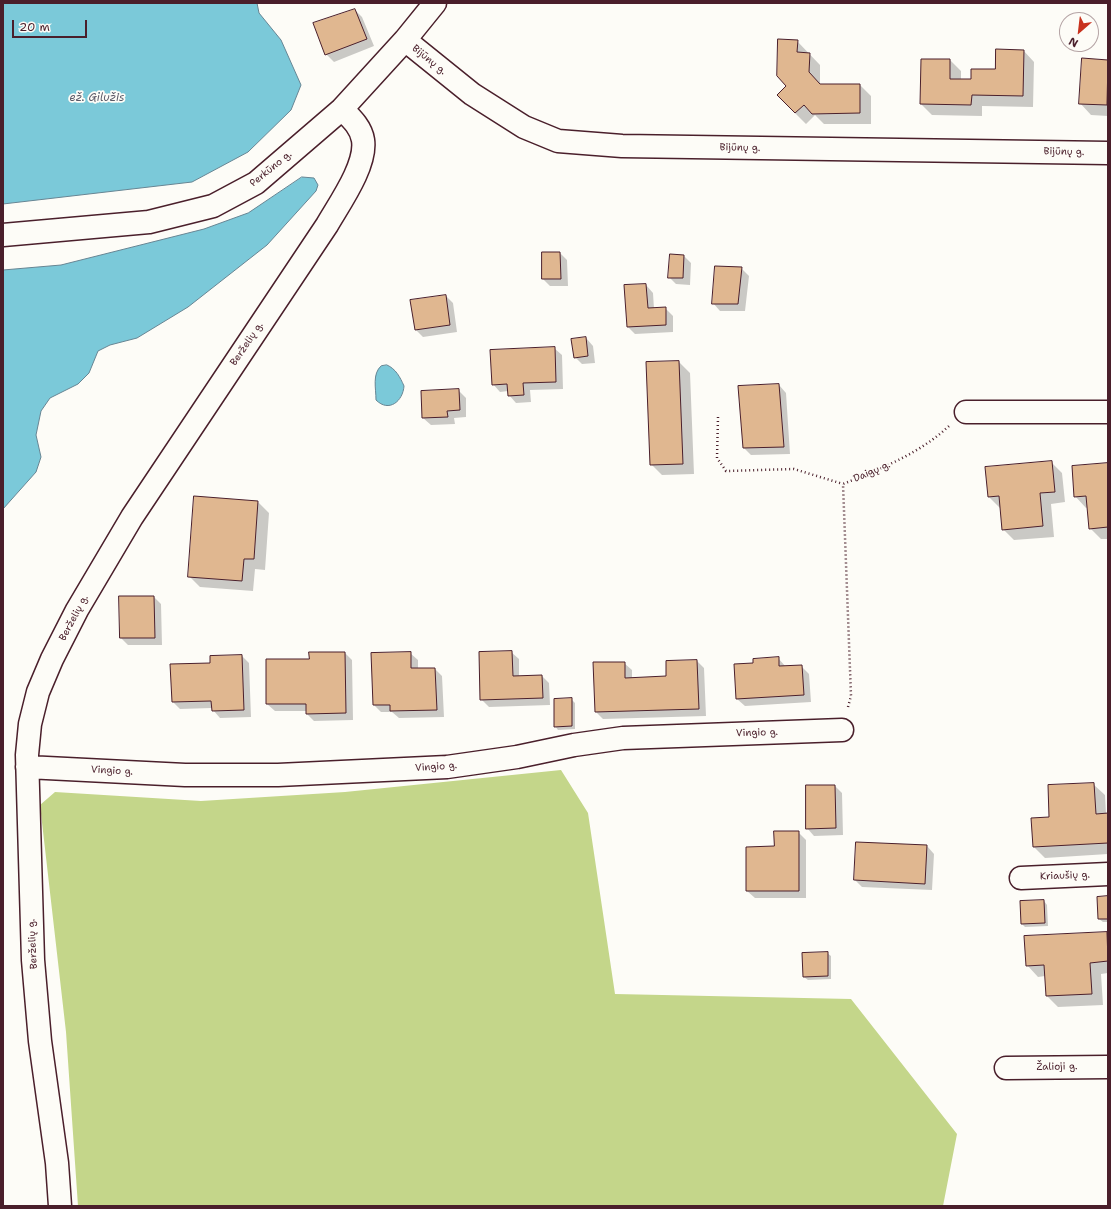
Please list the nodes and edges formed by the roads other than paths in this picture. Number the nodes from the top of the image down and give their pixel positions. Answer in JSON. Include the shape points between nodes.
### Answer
{"nodes":[{"id":1,"x":435,"y":3,"type":"edge"},
{"id":2,"x":404,"y":40,"type":"junction"},
{"id":3,"x":342,"y":109,"type":"junction"},
{"id":4,"x":1108,"y":153,"type":"edge"},
{"id":5,"x":3,"y":235,"type":"edge"},
{"id":6,"x":966,"y":412,"type":"road end"},
{"id":7,"x":1108,"y":412,"type":"edge"},
{"id":8,"x":842,"y":730,"type":"road end"},
{"id":9,"x":27,"y":767,"type":"junction"},
{"id":10,"x":1108,"y":874,"type":"edge"},
{"id":11,"x":1021,"y":878,"type":"dead end"},
{"id":12,"x":1108,"y":1067,"type":"edge"},
{"id":13,"x":1006,"y":1068,"type":"dead end"},
{"id":14,"x":60,"y":1206,"type":"edge"}],
"edges":[{"from":1,"to":2,"type":"street","name":"Perkūno g."},
{"from":2,"to":3,"type":"street","name":"Perkūno g."},
{"from":2,"to":4,"type":"street","name":"Bijūnų g.","via":[[472,94],[524,127],[558,141],[622,146]]},
{"from":3,"to":5,"type":"street","name":"Perkūno g.","via":[[256,183],[213,206],[149,222]]},
{"from":3,"to":9,"type":"street","name":"Berželių g.","via":[[356,124],[363,140],[362,157],[353,180],[327,225],[132,517],[77,610],[38,692],[30,724]]},
{"from":6,"to":7,"type":"street"},
{"from":8,"to":9,"type":"street","name":"Vingio g.","via":[[623,738],[447,767],[278,775],[185,775]]},
{"from":9,"to":14,"type":"street","name":"Berželių g.","via":[[34,960],[40,1041],[57,1163]]},
{"from":10,"to":11,"type":"street","name":"Kriaušių g."},
{"from":12,"to":13,"type":"street","name":"Žalioji g."}]}
